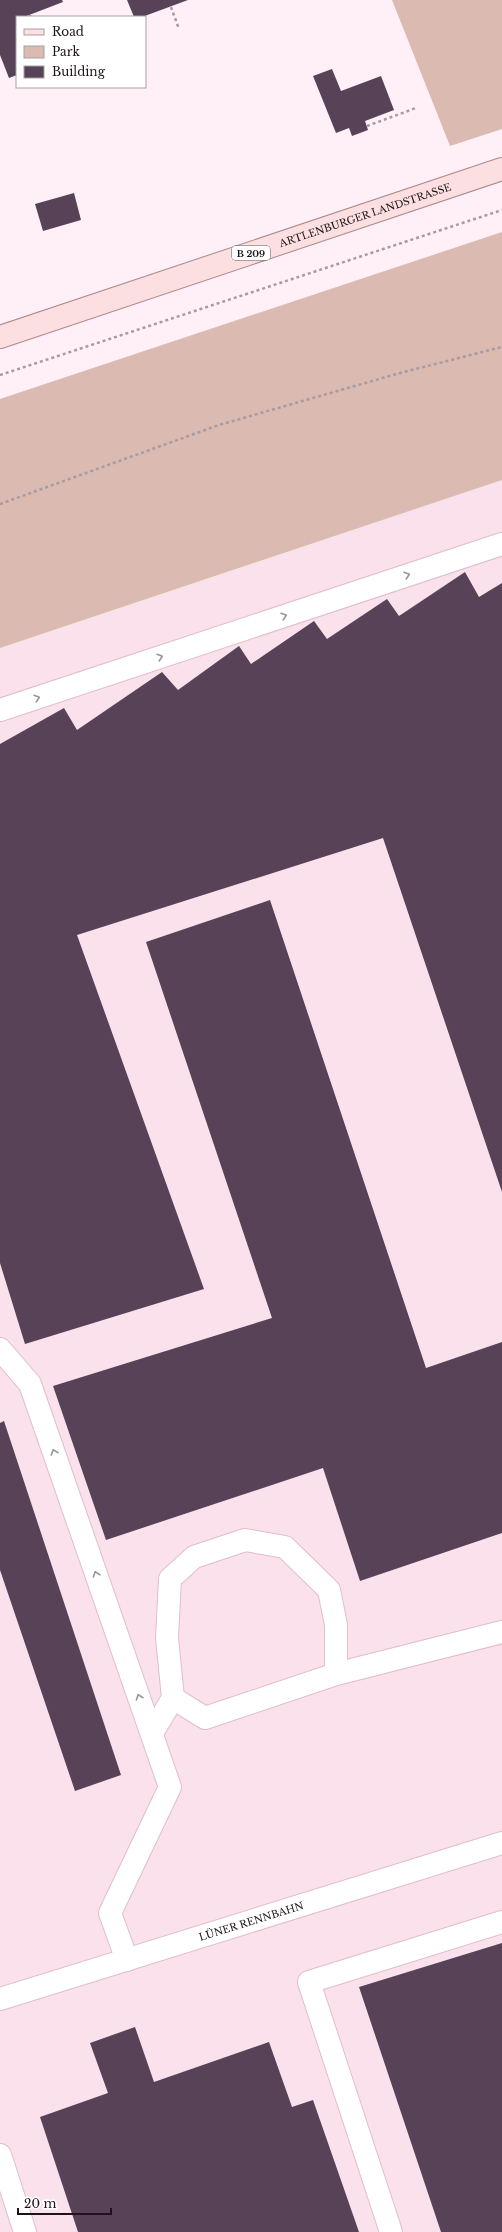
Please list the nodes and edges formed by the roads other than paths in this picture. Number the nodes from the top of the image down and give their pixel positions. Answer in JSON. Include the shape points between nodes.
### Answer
{"nodes":[{"id":1,"x":502,"y":169,"type":"edge"},
{"id":2,"x":0,"y":337,"type":"edge"},
{"id":3,"x":502,"y":544,"type":"edge"},
{"id":4,"x":0,"y":710,"type":"edge"},
{"id":5,"x":0,"y":1349,"type":"edge"},
{"id":6,"x":502,"y":1632,"type":"edge"},
{"id":7,"x":336,"y":1674,"type":"junction"},
{"id":8,"x":173,"y":1698,"type":"junction"},
{"id":9,"x":152,"y":1733,"type":"junction"},
{"id":10,"x":502,"y":1843,"type":"edge"},
{"id":11,"x":502,"y":1922,"type":"edge"},
{"id":12,"x":127,"y":1960,"type":"junction"},
{"id":13,"x":0,"y":1999,"type":"edge"},
{"id":14,"x":0,"y":2155,"type":"edge"},
{"id":15,"x":25,"y":2232,"type":"edge"},
{"id":16,"x":391,"y":2232,"type":"edge"}],
"edges":[{"from":1,"to":2,"type":"main road","name":"ARTLENBURGER LANDSTRASSE","number":"B 209"},
{"from":4,"to":3,"type":"street","one_way":true},
{"from":9,"to":5,"type":"street","one_way":true,"via":[[30,1384]]},
{"from":6,"to":7,"type":"street"},
{"from":7,"to":8,"type":"street","via":[[205,1718]]},
{"from":7,"to":8,"type":"street","via":[[336,1626],[329,1590],[285,1547],[245,1540],[194,1557],[170,1579],[166,1638]]},
{"from":8,"to":9,"type":"street"},
{"from":9,"to":12,"type":"street","via":[[170,1787],[110,1913]]},
{"from":10,"to":12,"type":"street","name":"LÜNER RENNBAHN"},
{"from":11,"to":16,"type":"street","via":[[309,1982]]},
{"from":12,"to":13,"type":"street","name":"LÜNER RENNBAHN"},
{"from":14,"to":15,"type":"street"}]}
